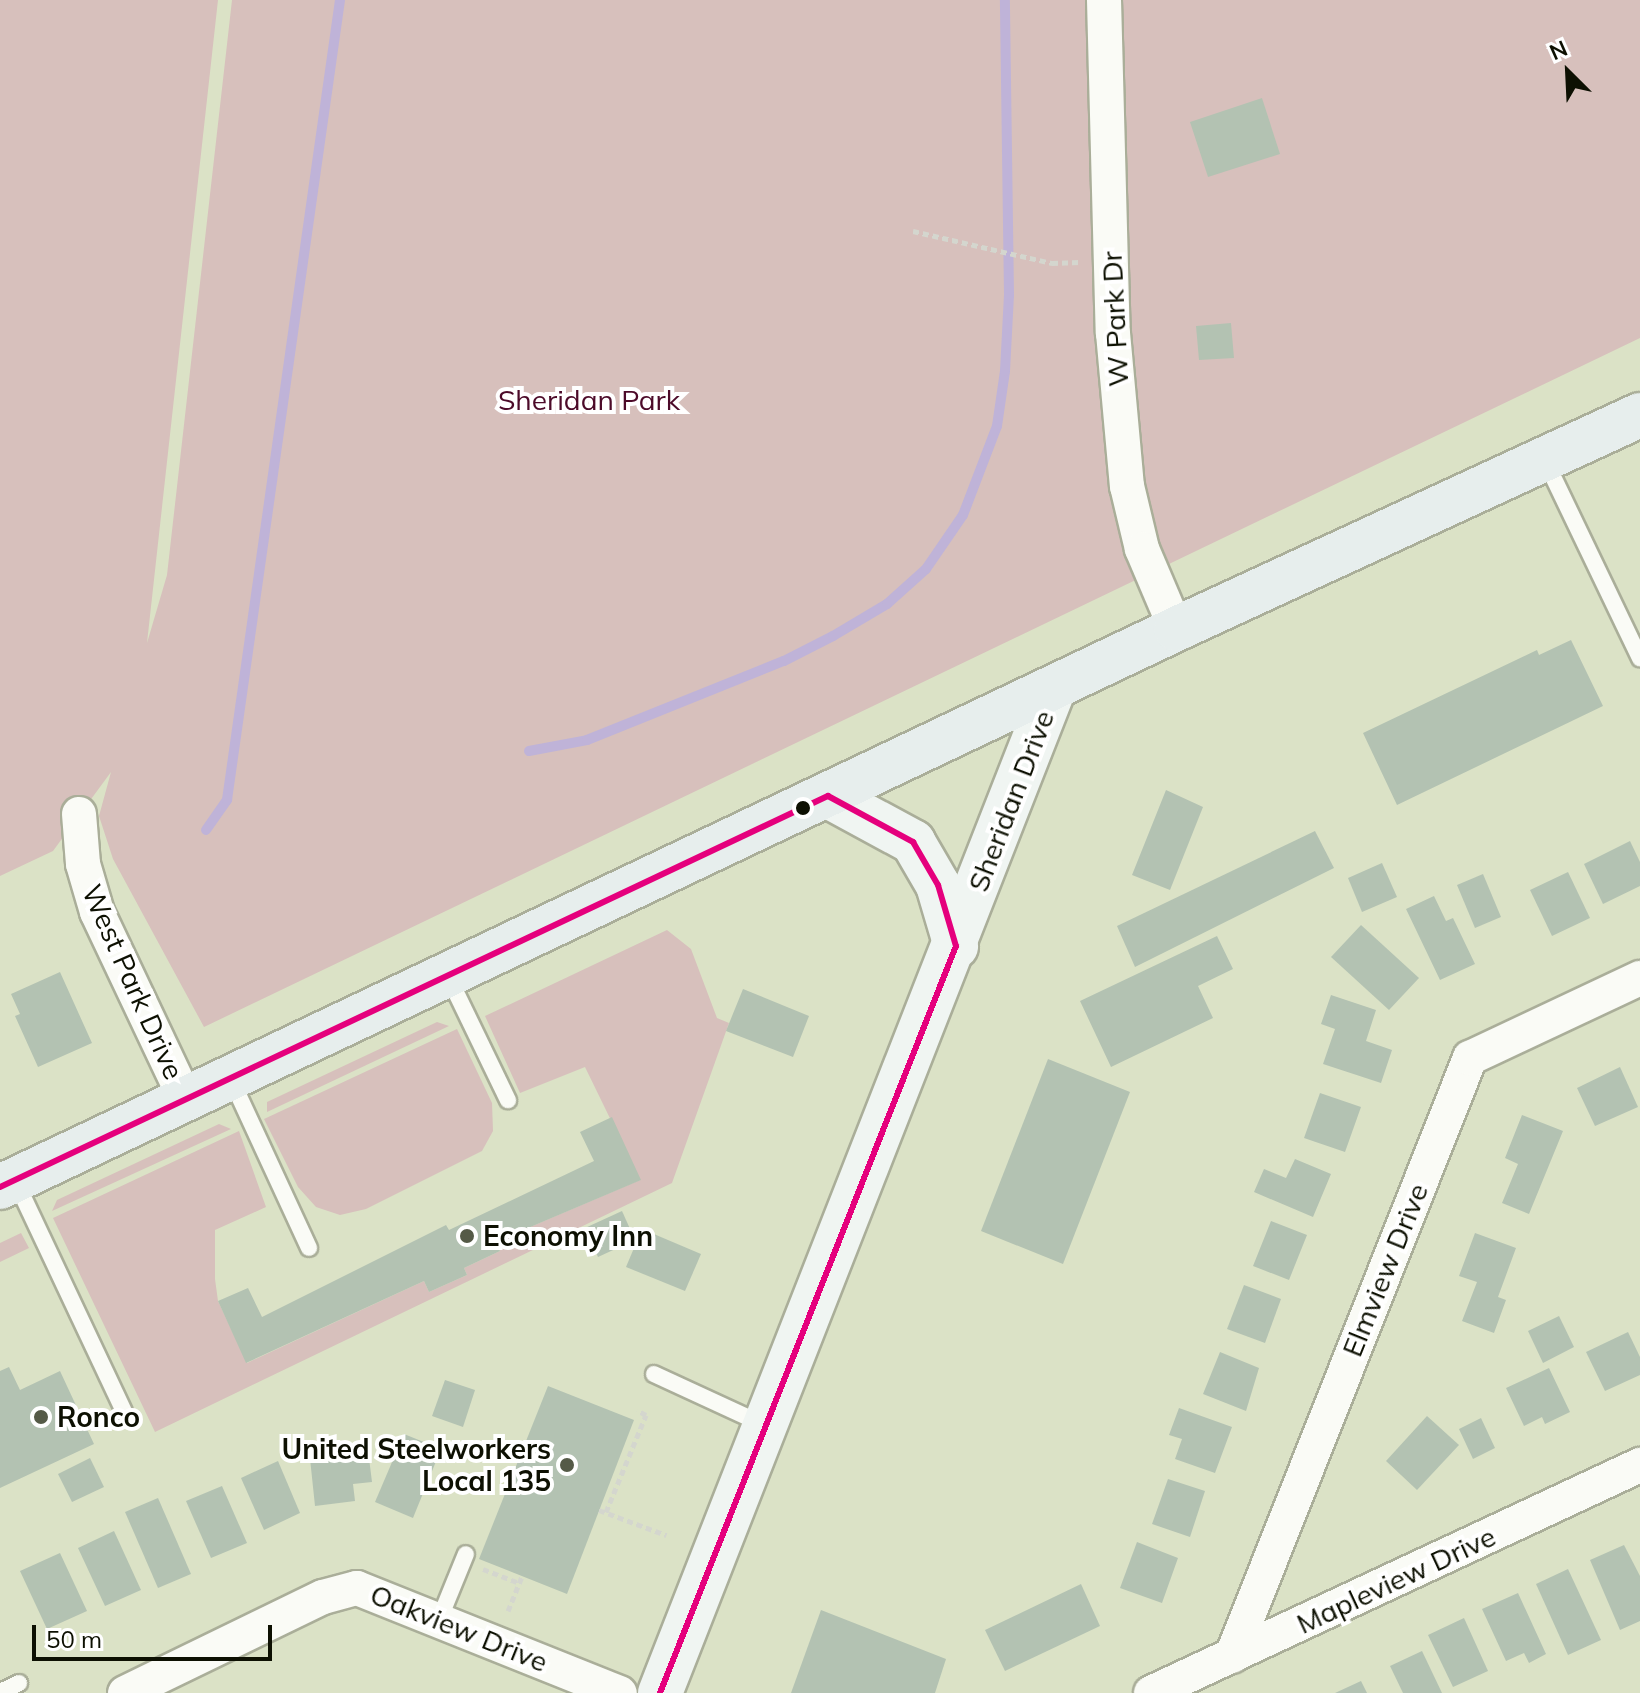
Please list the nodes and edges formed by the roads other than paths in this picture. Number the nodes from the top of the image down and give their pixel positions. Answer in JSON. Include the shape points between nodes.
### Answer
{"nodes":[{"id":1,"x":1104,"y":0,"type":"edge"},
{"id":2,"x":1640,"y":415,"type":"edge"},
{"id":3,"x":1544,"y":458,"type":"junction"},
{"id":4,"x":1176,"y":629,"type":"junction"},
{"id":5,"x":1640,"y":658,"type":"edge"},
{"id":6,"x":1054,"y":688,"type":"junction"},
{"id":7,"x":828,"y":796,"type":"junction"},
{"id":8,"x":79,"y":814,"type":"dead end"},
{"id":9,"x":956,"y":946,"type":"junction"},
{"id":10,"x":448,"y":976,"type":"junction"},
{"id":11,"x":1640,"y":978,"type":"edge"},
{"id":12,"x":231,"y":1079,"type":"junction"},
{"id":13,"x":186,"y":1100,"type":"junction"},
{"id":14,"x":508,"y":1100,"type":"dead end"},
{"id":15,"x":8,"y":1184,"type":"edge"},
{"id":16,"x":309,"y":1248,"type":"dead end"},
{"id":17,"x":654,"y":1374,"type":"dead end"},
{"id":18,"x":124,"y":1411,"type":"dead end"},
{"id":19,"x":767,"y":1426,"type":"junction"},
{"id":20,"x":1640,"y":1465,"type":"edge"},
{"id":21,"x":464,"y":1558,"type":"road end"},
{"id":22,"x":439,"y":1620,"type":"junction"},
{"id":23,"x":1232,"y":1656,"type":"junction"},
{"id":24,"x":19,"y":1683,"type":"dead end"},
{"id":25,"x":0,"y":1692,"type":"edge"},
{"id":26,"x":125,"y":1693,"type":"edge"},
{"id":27,"x":620,"y":1693,"type":"edge"},
{"id":28,"x":660,"y":1693,"type":"edge"},
{"id":29,"x":1151,"y":1693,"type":"edge"}],
"edges":[{"from":1,"to":4,"type":"street","name":"W Park Dr","via":[[1113,333],[1127,486],[1142,549]]},
{"from":2,"to":3,"type":"main road","name":"Sheridan Drive"},
{"from":3,"to":4,"type":"main road","name":"Sheridan Drive"},
{"from":3,"to":5,"type":"lane"},
{"from":4,"to":6,"type":"main road","name":"Sheridan Drive"},
{"from":6,"to":7,"type":"main road"},
{"from":6,"to":9,"type":"main road","name":"Sheridan Drive"},
{"from":7,"to":9,"type":"main road","via":[[913,842],[938,885]]},
{"from":7,"to":10,"type":"main road"},
{"from":8,"to":13,"type":"street","name":"West Park Drive","via":[[83,864],[97,912]]},
{"from":9,"to":19,"type":"main road","name":"Sheridan Drive"},
{"from":10,"to":12,"type":"main road"},
{"from":10,"to":14,"type":"lane"},
{"from":11,"to":23,"type":"street","name":"Elmview Drive","via":[[1470,1058]]},
{"from":12,"to":13,"type":"main road"},
{"from":12,"to":16,"type":"lane"},
{"from":13,"to":15,"type":"main road"},
{"from":15,"to":18,"type":"lane"},
{"from":17,"to":19,"type":"lane"},
{"from":19,"to":28,"type":"main road","name":"Sheridan Drive"},
{"from":20,"to":23,"type":"street","name":"Mapleview Drive"},
{"from":21,"to":22,"type":"lane"},
{"from":22,"to":26,"type":"street","name":"Oakview Drive","via":[[357,1588],[323,1597]]},
{"from":22,"to":27,"type":"street","name":"Oakview Drive"},
{"from":23,"to":29,"type":"street","name":"Mapleview Drive"},
{"from":24,"to":25,"type":"lane"}]}
